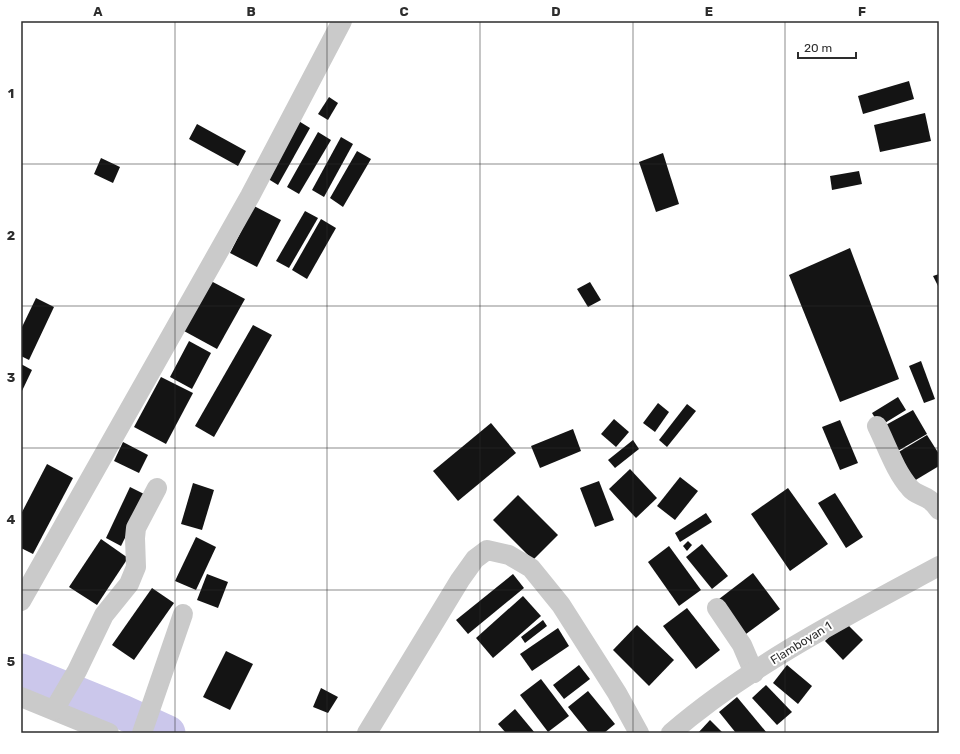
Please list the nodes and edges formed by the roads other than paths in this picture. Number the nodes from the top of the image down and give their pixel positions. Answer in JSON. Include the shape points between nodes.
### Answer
{"nodes":[{"id":1,"x":342,"y":21,"type":"edge"},
{"id":2,"x":877,"y":426,"type":"dead end"},
{"id":3,"x":157,"y":488,"type":"dead end"},
{"id":4,"x":939,"y":510,"type":"edge"},
{"id":5,"x":939,"y":566,"type":"edge"},
{"id":6,"x":21,"y":601,"type":"edge"},
{"id":7,"x":717,"y":608,"type":"dead end"},
{"id":8,"x":183,"y":614,"type":"dead end"},
{"id":9,"x":754,"y":673,"type":"junction"},
{"id":10,"x":21,"y":697,"type":"edge"},
{"id":11,"x":57,"y":705,"type":"junction"},
{"id":12,"x":109,"y":733,"type":"edge"},
{"id":13,"x":142,"y":733,"type":"edge"},
{"id":14,"x":367,"y":733,"type":"edge"},
{"id":15,"x":639,"y":733,"type":"edge"},
{"id":16,"x":672,"y":733,"type":"edge"}],
"edges":[{"from":1,"to":6,"type":"street","via":[[250,196]]},
{"from":2,"to":4,"type":"street","via":[[911,490],[928,497]]},
{"from":3,"to":11,"type":"street","via":[[136,528],[136,567],[129,584],[104,615]]},
{"from":5,"to":9,"type":"street","name":"Flamboyan 1","via":[[806,638]]},
{"from":7,"to":9,"type":"street","via":[[742,645]]},
{"from":8,"to":13,"type":"street"},
{"from":9,"to":16,"type":"street","name":"Flamboyan 1","via":[[695,713]]},
{"from":10,"to":11,"type":"street"},
{"from":11,"to":12,"type":"street"},
{"from":14,"to":15,"type":"street","via":[[460,580],[475,559],[487,550],[509,555],[531,568],[536,574],[561,605],[617,693]]}]}
